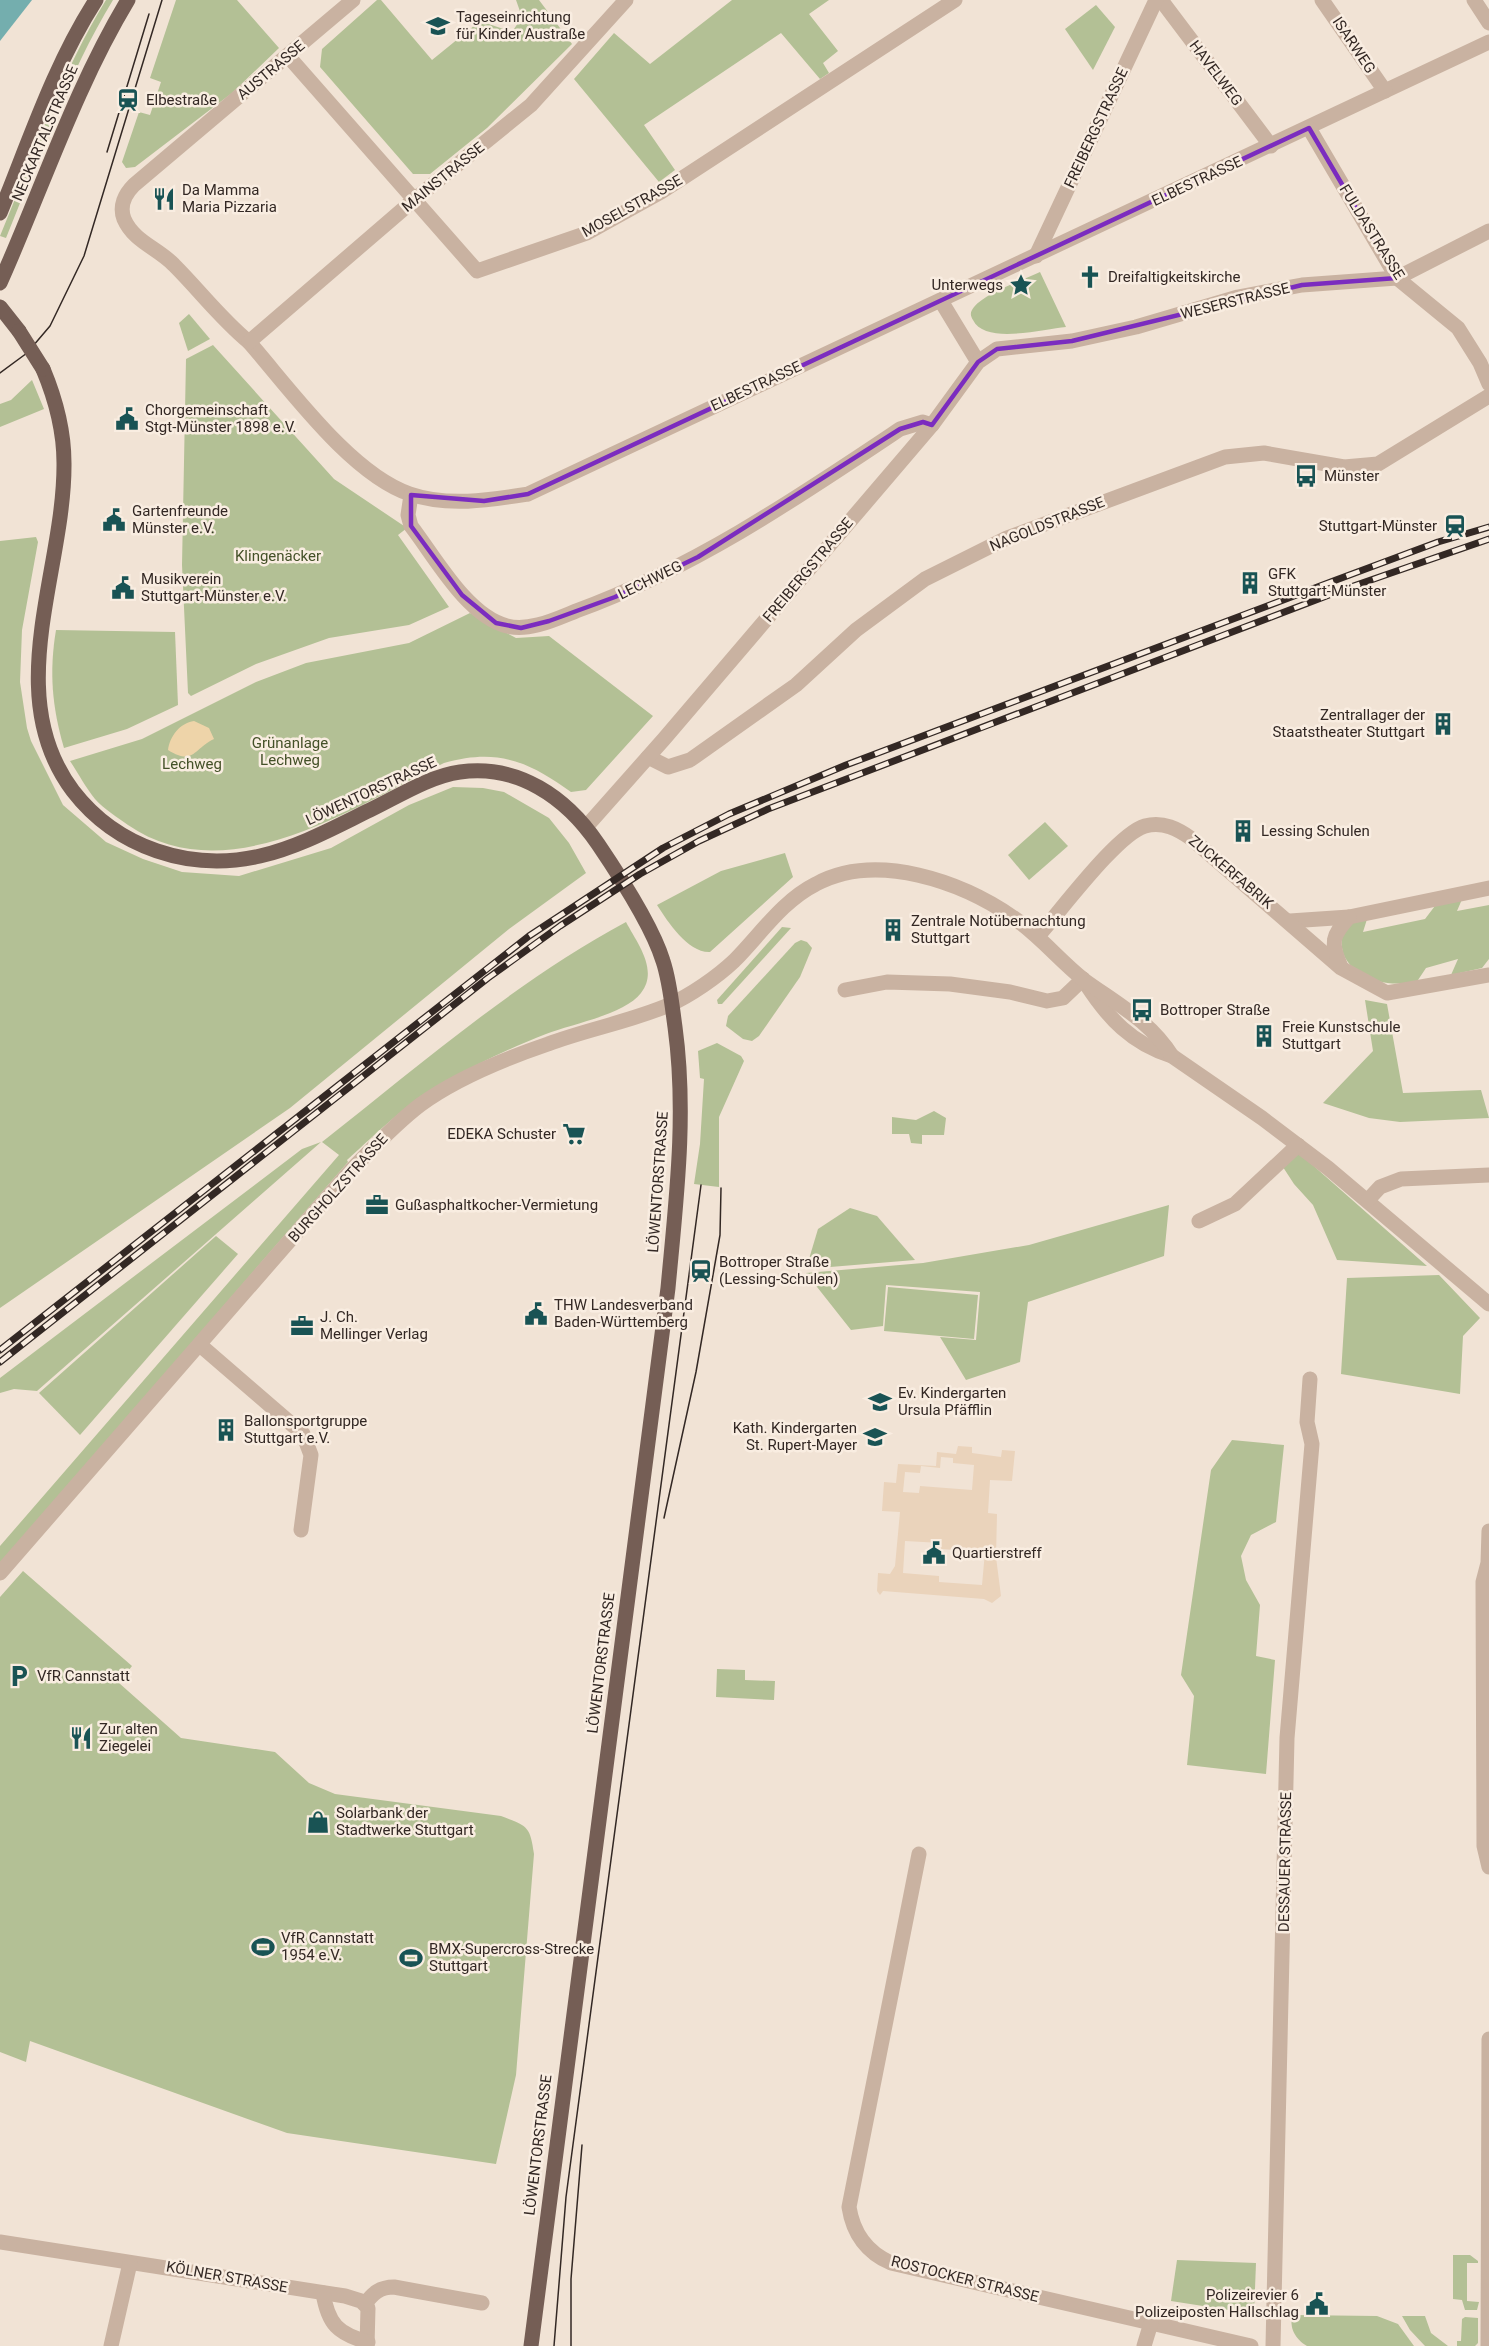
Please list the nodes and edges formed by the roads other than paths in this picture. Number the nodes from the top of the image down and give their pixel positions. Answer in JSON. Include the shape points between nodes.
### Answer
{"nodes":[{"id":1,"x":96,"y":0,"type":"edge"},
{"id":2,"x":128,"y":0,"type":"edge"},
{"id":3,"x":353,"y":0,"type":"edge"},
{"id":4,"x":626,"y":0,"type":"edge"},
{"id":5,"x":956,"y":0,"type":"edge"},
{"id":6,"x":1156,"y":0,"type":"edge"},
{"id":7,"x":1161,"y":0,"type":"edge"},
{"id":8,"x":1322,"y":0,"type":"edge"},
{"id":9,"x":1474,"y":0,"type":"edge"},
{"id":10,"x":1489,"y":23,"type":"edge"},
{"id":11,"x":1489,"y":42,"type":"edge"},
{"id":12,"x":288,"y":56,"type":"junction"},
{"id":13,"x":1385,"y":91,"type":"junction"},
{"id":14,"x":1310,"y":128,"type":"junction"},
{"id":15,"x":1271,"y":146,"type":"junction"},
{"id":16,"x":134,"y":185,"type":"joint"},
{"id":17,"x":415,"y":199,"type":"junction"},
{"id":18,"x":0,"y":213,"type":"edge"},
{"id":19,"x":1489,"y":231,"type":"edge"},
{"id":20,"x":1036,"y":256,"type":"junction"},
{"id":21,"x":1397,"y":278,"type":"junction"},
{"id":22,"x":0,"y":284,"type":"edge"},
{"id":23,"x":941,"y":301,"type":"junction"},
{"id":24,"x":0,"y":307,"type":"edge"},
{"id":25,"x":0,"y":328,"type":"edge"},
{"id":26,"x":19,"y":331,"type":"junction"},
{"id":27,"x":249,"y":342,"type":"junction"},
{"id":28,"x":978,"y":362,"type":"junction"},
{"id":29,"x":1489,"y":384,"type":"edge"},
{"id":30,"x":1489,"y":396,"type":"edge"},
{"id":31,"x":932,"y":425,"type":"junction"},
{"id":32,"x":411,"y":495,"type":"junction"},
{"id":33,"x":648,"y":758,"type":"junction"},
{"id":34,"x":586,"y":827,"type":"junction"},
{"id":35,"x":1489,"y":888,"type":"edge"},
{"id":36,"x":1349,"y":917,"type":"junction"},
{"id":37,"x":1290,"y":921,"type":"junction"},
{"id":38,"x":1038,"y":936,"type":"junction"},
{"id":39,"x":1341,"y":968,"type":"junction"},
{"id":40,"x":1489,"y":975,"type":"edge"},
{"id":41,"x":1083,"y":979,"type":"junction"},
{"id":42,"x":844,"y":990,"type":"dead end"},
{"id":43,"x":672,"y":1004,"type":"junction"},
{"id":44,"x":1298,"y":1145,"type":"junction"},
{"id":45,"x":1489,"y":1175,"type":"edge"},
{"id":46,"x":1368,"y":1200,"type":"junction"},
{"id":47,"x":1199,"y":1221,"type":"dead end"},
{"id":48,"x":1489,"y":1304,"type":"edge"},
{"id":49,"x":200,"y":1345,"type":"junction"},
{"id":50,"x":1310,"y":1379,"type":"dead end"},
{"id":51,"x":301,"y":1530,"type":"dead end"},
{"id":52,"x":1489,"y":1531,"type":"edge"},
{"id":53,"x":0,"y":1573,"type":"edge"},
{"id":54,"x":919,"y":1854,"type":"dead end"},
{"id":55,"x":1489,"y":1867,"type":"edge"},
{"id":56,"x":1489,"y":2038,"type":"edge"},
{"id":57,"x":0,"y":2242,"type":"edge"},
{"id":58,"x":129,"y":2263,"type":"junction"},
{"id":59,"x":323,"y":2293,"type":"junction"},
{"id":60,"x":482,"y":2303,"type":"dead end"},
{"id":61,"x":365,"y":2304,"type":"junction"},
{"id":62,"x":1151,"y":2323,"type":"junction"},
{"id":63,"x":367,"y":2344,"type":"edge"},
{"id":64,"x":111,"y":2346,"type":"edge"},
{"id":65,"x":531,"y":2346,"type":"edge"},
{"id":66,"x":1144,"y":2346,"type":"edge"},
{"id":67,"x":1251,"y":2346,"type":"edge"},
{"id":68,"x":1273,"y":2346,"type":"edge"},
{"id":69,"x":1488,"y":2346,"type":"edge"}],
"edges":[{"from":1,"to":18,"type":"main road","name":"NECKARTALSTRASSE","via":[[50,91]]},
{"from":2,"to":22,"type":"main road","name":"NECKARTALSTRASSE","via":[[83,90]]},
{"from":3,"to":12,"type":"street","name":"AUSTRASSE"},
{"from":4,"to":17,"type":"street","name":"MAINSTRASSE","via":[[531,105]]},
{"from":5,"to":17,"type":"street","name":"MOSELSTRASSE","via":[[661,192],[587,233],[477,271]]},
{"from":6,"to":20,"type":"street","name":"FREIBERGSTRASSE"},
{"from":7,"to":15,"type":"street","name":"HAVELWEG"},
{"from":8,"to":13,"type":"street","name":"ISARWEG"},
{"from":9,"to":10,"type":"street"},
{"from":11,"to":13,"type":"street","name":"ELBESTRASSE"},
{"from":12,"to":16,"type":"street","name":"AUSTRASSE"},
{"from":12,"to":17,"type":"street","name":"MOSELSTRASSE"},
{"from":13,"to":14,"type":"street","name":"ELBESTRASSE"},
{"from":14,"to":15,"type":"street","name":"ELBESTRASSE"},
{"from":14,"to":21,"type":"street","name":"FULDASTRASSE"},
{"from":15,"to":20,"type":"street","name":"ELBESTRASSE"},
{"from":16,"to":27,"type":"street","name":"ELBESTRASSE","via":[[124,196],[123,216],[134,236],[173,263]]},
{"from":17,"to":27,"type":"street","name":"MAINSTRASSE"},
{"from":19,"to":21,"type":"street","name":"WESERSTRASSE"},
{"from":20,"to":23,"type":"street","name":"ELBESTRASSE"},
{"from":21,"to":28,"type":"street","name":"WESERSTRASSE","via":[[1302,285],[1238,297],[1083,339],[997,349]]},
{"from":21,"to":29,"type":"street","name":"FULDASTRASSE","via":[[1458,328]]},
{"from":23,"to":28,"type":"street"},
{"from":23,"to":32,"type":"street","name":"ELBESTRASSE","via":[[528,494],[484,501]]},
{"from":24,"to":26,"type":"main road","name":"LÖWENTORSTRASSE"},
{"from":25,"to":26,"type":"main road"},
{"from":26,"to":34,"type":"main road","name":"LÖWENTORSTRASSE","bridge":true,"via":[[43,369],[60,417],[64,465],[38,668],[39,703],[59,767],[90,810],[110,827],[162,854],[228,861],[290,847],[456,772],[505,773],[528,781],[563,803]]},
{"from":27,"to":32,"type":"street","name":"ELBESTRASSE","via":[[347,453],[384,482]]},
{"from":28,"to":31,"type":"street","name":"FREIBERGSTRASSE"},
{"from":30,"to":33,"type":"street","name":"NAGOLDSTRASSE","via":[[1378,464],[1344,467],[1264,453],[1225,457],[1007,538],[925,579],[856,630],[796,685],[690,760],[668,767]]},
{"from":31,"to":32,"type":"street","name":"LECHWEG","via":[[923,422],[900,429],[774,512],[688,562],[615,597],[521,628],[496,622],[462,595],[411,526]]},
{"from":31,"to":33,"type":"street","name":"FREIBERGSTRASSE"},
{"from":33,"to":34,"type":"street","name":"FREIBERGSTRASSE"},
{"from":34,"to":43,"type":"main road","name":"LÖWENTORSTRASSE","via":[[660,952]]},
{"from":35,"to":36,"type":"street"},
{"from":36,"to":37,"type":"street"},
{"from":36,"to":39,"type":"street","via":[[1335,933],[1334,946]]},
{"from":37,"to":38,"type":"street","name":"ZUCKERFABRIK","via":[[1192,839],[1169,826],[1155,825],[1125,838]]},
{"from":37,"to":39,"type":"street","name":"ZUCKERFABRIK"},
{"from":38,"to":41,"type":"street"},
{"from":38,"to":43,"type":"street","via":[[966,891],[890,871],[849,872],[822,880],[796,896],[732,962]]},
{"from":39,"to":40,"type":"street","name":"ZUCKERFABRIK","via":[[1387,993]]},
{"from":41,"to":42,"type":"street","via":[[1064,998],[1047,1001],[950,984],[887,982]]},
{"from":41,"to":44,"type":"street","via":[[1111,1020],[1153,1050],[1172,1056]]},
{"from":43,"to":49,"type":"street","name":"BURGHOLZSTRASSE","via":[[549,1043],[486,1069],[421,1105],[352,1169]]},
{"from":43,"to":65,"type":"main road","name":"LÖWENTORSTRASSE","via":[[680,1062],[682,1140],[668,1288]]},
{"from":44,"to":46,"type":"street"},
{"from":44,"to":47,"type":"street","via":[[1235,1204]]},
{"from":45,"to":46,"type":"street","via":[[1401,1179],[1380,1187]]},
{"from":46,"to":48,"type":"street"},
{"from":49,"to":51,"type":"street","via":[[303,1434],[311,1455]]},
{"from":49,"to":53,"type":"street","name":"BURGHOLZSTRASSE"},
{"from":50,"to":68,"type":"street","name":"DESSAUER STRASSE","via":[[1307,1422],[1312,1444],[1287,1738]]},
{"from":52,"to":55,"type":"street","via":[[1483,1599],[1484,1846]]},
{"from":54,"to":62,"type":"street","name":"ROSTOCKER STRASSE","via":[[849,2207],[856,2233],[877,2256],[891,2263]]},
{"from":56,"to":69,"type":"street"},
{"from":57,"to":58,"type":"street","name":"KÖLNER STRASSE"},
{"from":58,"to":59,"type":"street","name":"KÖLNER STRASSE"},
{"from":58,"to":64,"type":"street"},
{"from":59,"to":61,"type":"street","name":"KÖLNER STRASSE"},
{"from":59,"to":63,"type":"street","via":[[330,2319],[341,2332]]},
{"from":60,"to":61,"type":"street","via":[[394,2287],[376,2292]]},
{"from":61,"to":63,"type":"street","via":[[370,2313]]},
{"from":62,"to":66,"type":"street"},
{"from":62,"to":67,"type":"street","name":"ROSTOCKER STRASSE"}]}
